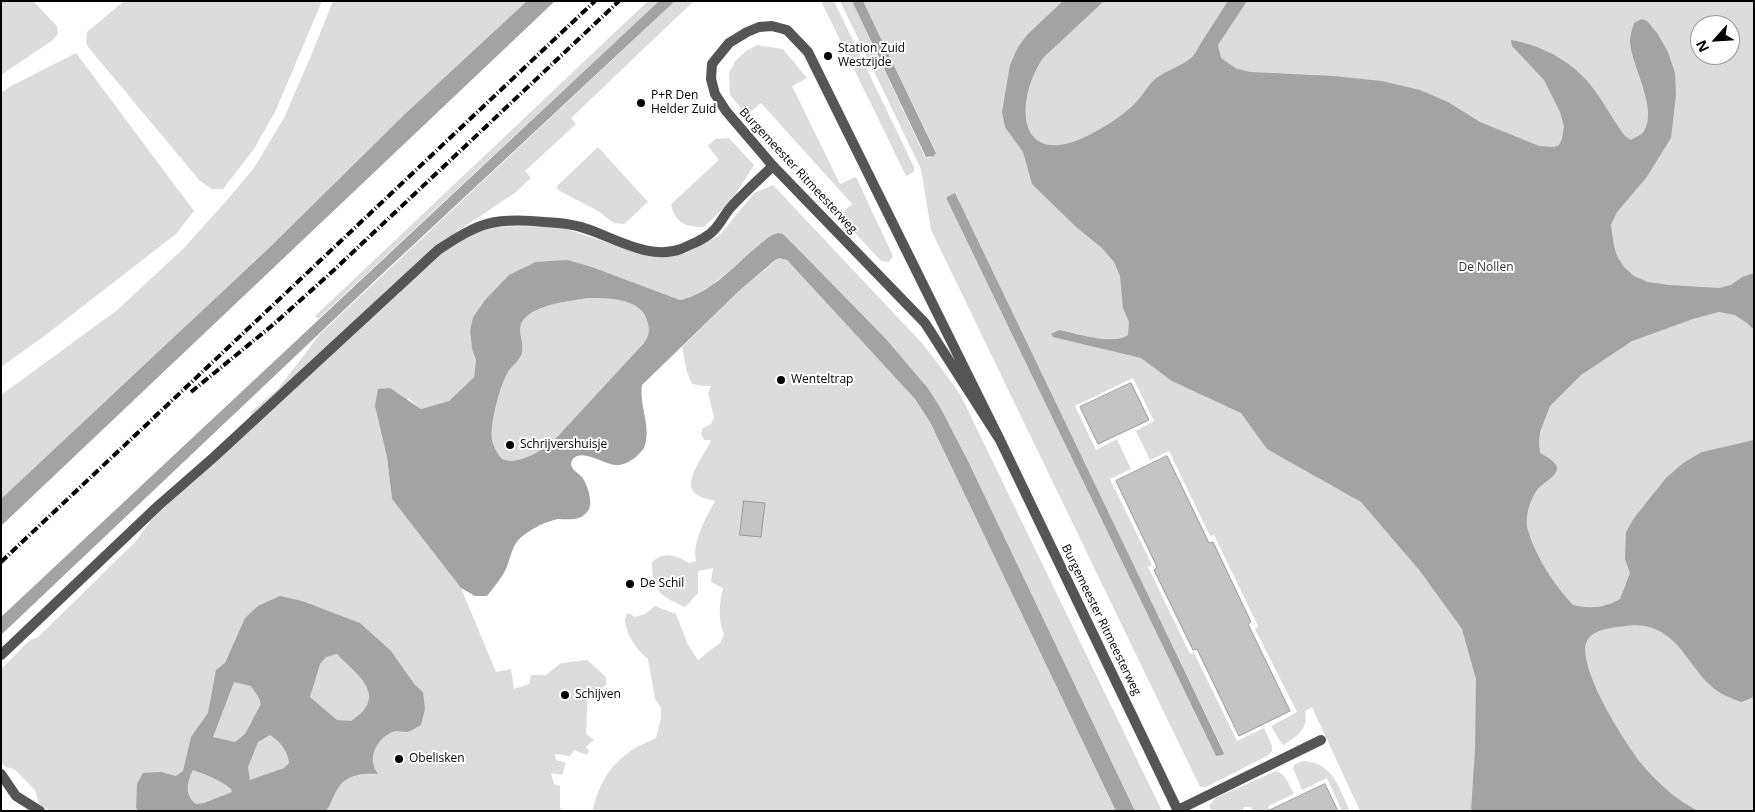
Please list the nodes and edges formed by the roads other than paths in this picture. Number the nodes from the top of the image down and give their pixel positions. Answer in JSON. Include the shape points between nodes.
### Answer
{"nodes":[{"id":1,"x":773,"y":166,"type":"junction"},
{"id":2,"x":1000,"y":440,"type":"junction"},
{"id":3,"x":1,"y":656,"type":"edge"},
{"id":4,"x":1321,"y":740,"type":"dead end"},
{"id":5,"x":1,"y":774,"type":"edge"},
{"id":6,"x":1178,"y":810,"type":"edge"},
{"id":7,"x":40,"y":811,"type":"edge"}],
"edges":[{"from":1,"to":2,"type":"street","name":"Burgemeester Ritmeesterweg","via":[[924,323]]},
{"from":1,"to":2,"type":"street","name":"Burgemeester Ritmeesterweg","via":[[726,111],[715,94],[711,79],[712,64],[729,43],[759,27],[772,26],[787,30],[814,62]]},
{"from":1,"to":3,"type":"street","via":[[730,208],[714,230],[678,250],[652,252],[587,228],[519,220],[482,224],[465,232],[438,250],[158,506]]},
{"from":2,"to":6,"type":"street","name":"Burgemeester Ritmeesterweg"},
{"from":4,"to":6,"type":"street"},
{"from":5,"to":7,"type":"street","via":[[16,796]]}]}
